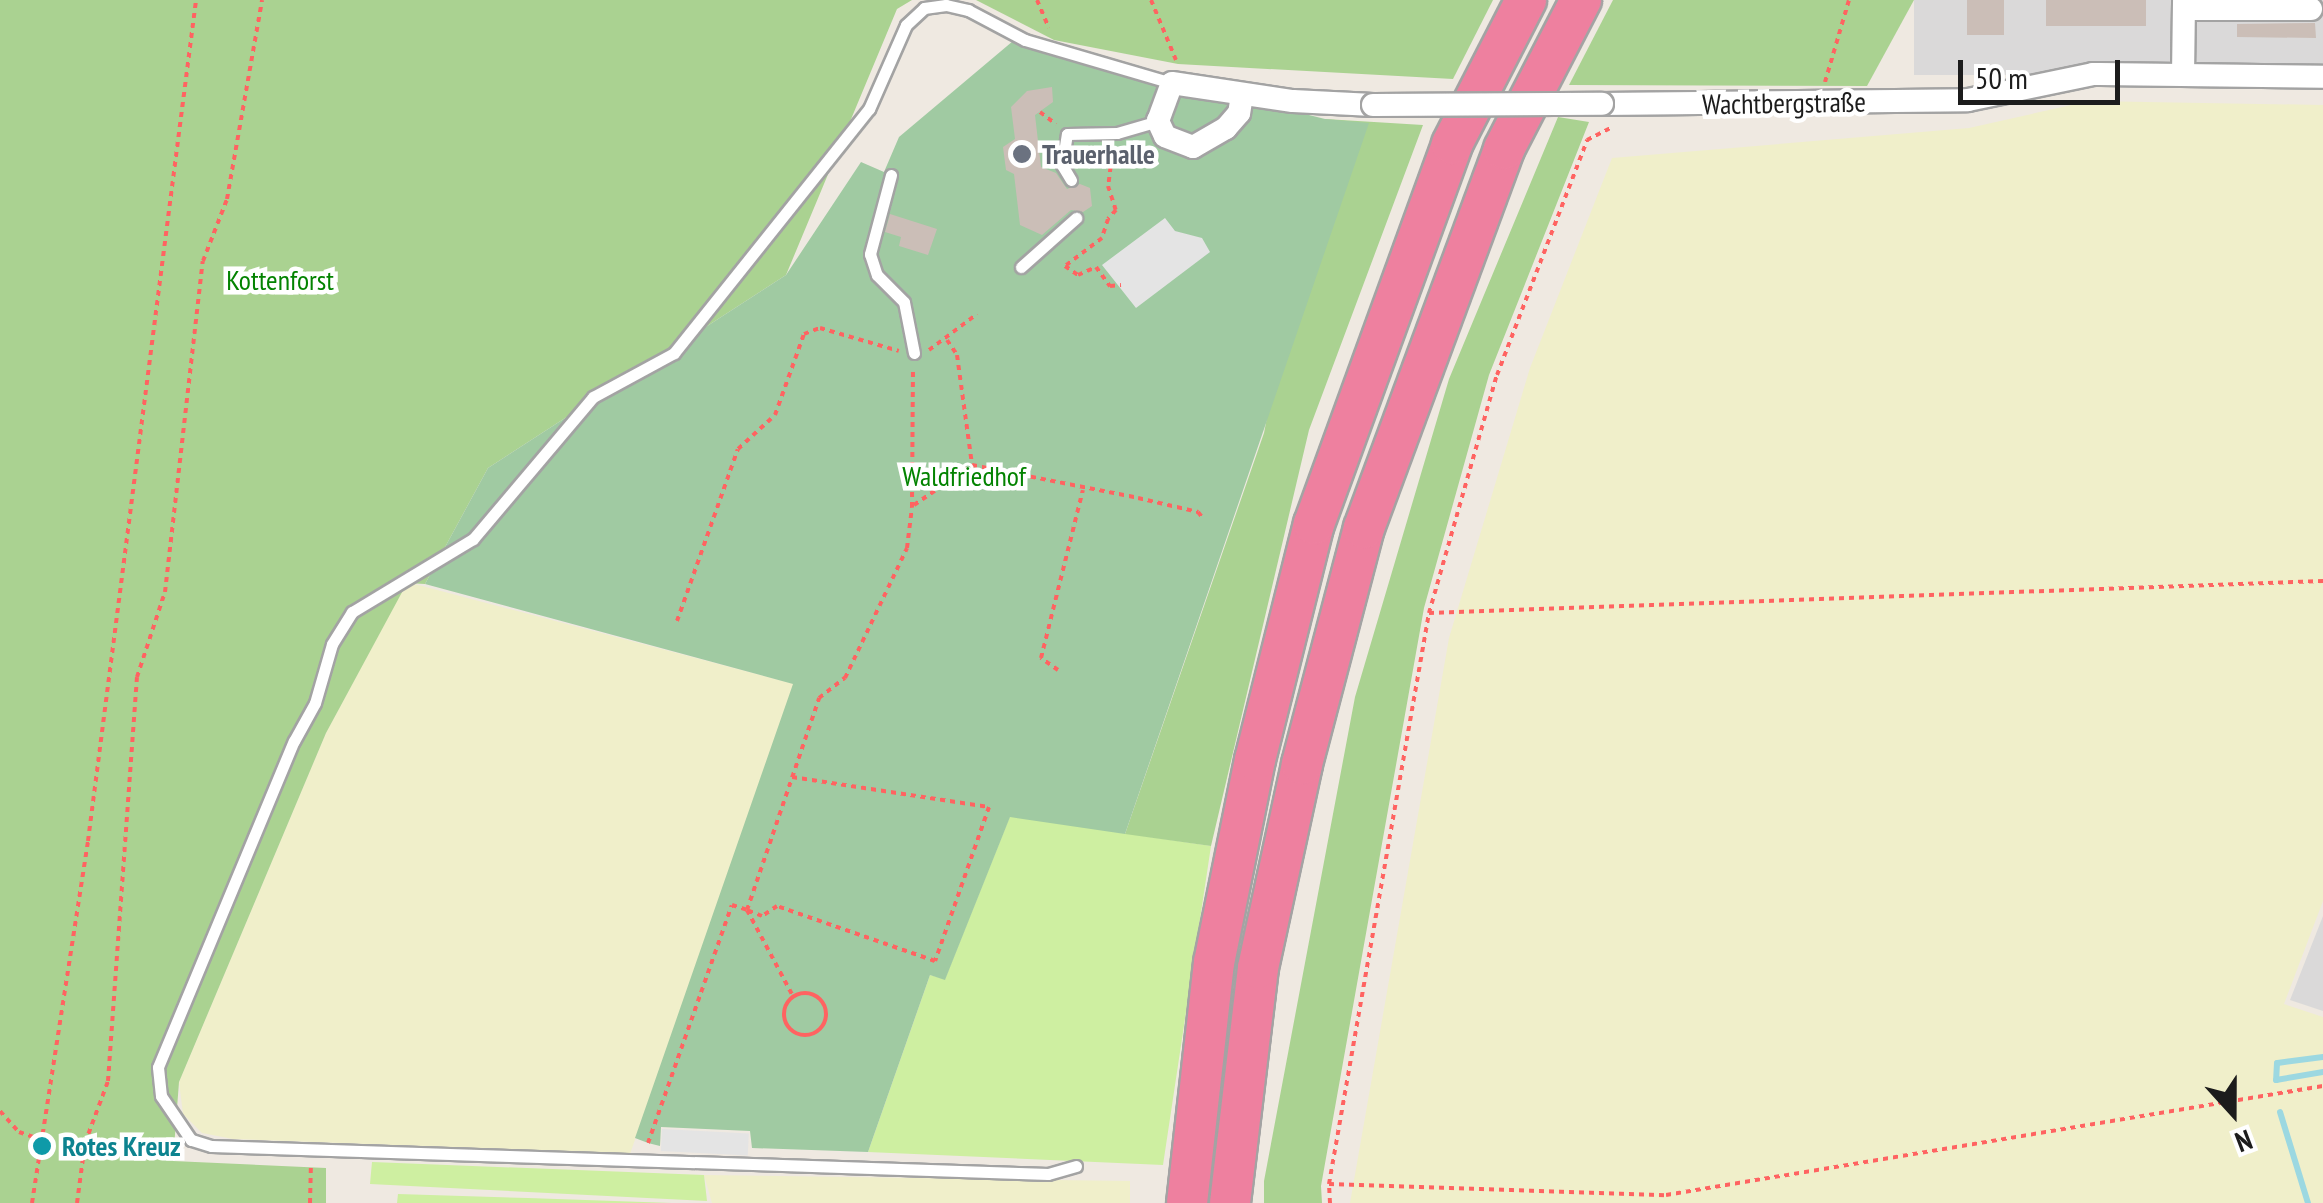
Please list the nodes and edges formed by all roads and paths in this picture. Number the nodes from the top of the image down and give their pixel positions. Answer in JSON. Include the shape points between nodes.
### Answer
{"nodes":[{"id":1,"x":196,"y":0,"type":"edge"},
{"id":2,"x":262,"y":0,"type":"edge"},
{"id":3,"x":1152,"y":0,"type":"edge"},
{"id":4,"x":1526,"y":0,"type":"edge"},
{"id":5,"x":1581,"y":0,"type":"edge"},
{"id":6,"x":1850,"y":0,"type":"edge"},
{"id":7,"x":2184,"y":4,"type":"edge"},
{"id":8,"x":2311,"y":9,"type":"dead end"},
{"id":9,"x":1140,"y":73,"type":"junction"},
{"id":10,"x":2183,"y":75,"type":"junction"},
{"id":11,"x":2323,"y":78,"type":"edge"},
{"id":12,"x":1172,"y":83,"type":"junction"},
{"id":13,"x":1242,"y":95,"type":"junction"},
{"id":14,"x":1819,"y":103,"type":"junction"},
{"id":15,"x":1636,"y":104,"type":"junction"},
{"id":16,"x":1158,"y":120,"type":"junction"},
{"id":17,"x":1117,"y":133,"type":"junction"},
{"id":18,"x":891,"y":175,"type":"dead end"},
{"id":19,"x":1071,"y":180,"type":"dead end"},
{"id":20,"x":1076,"y":218,"type":"dead end"},
{"id":21,"x":1020,"y":267,"type":"dead end"},
{"id":22,"x":1120,"y":285,"type":"dead end"},
{"id":23,"x":977,"y":314,"type":"dead end"},
{"id":24,"x":947,"y":340,"type":"junction"},
{"id":25,"x":914,"y":353,"type":"junction"},
{"id":26,"x":972,"y":466,"type":"junction"},
{"id":27,"x":1083,"y":490,"type":"junction"},
{"id":28,"x":912,"y":507,"type":"junction"},
{"id":29,"x":1202,"y":517,"type":"dead end"},
{"id":30,"x":2323,"y":581,"type":"edge"},
{"id":31,"x":1429,"y":612,"type":"junction"},
{"id":32,"x":677,"y":621,"type":"dead end"},
{"id":33,"x":1058,"y":670,"type":"dead end"},
{"id":34,"x":792,"y":777,"type":"junction"},
{"id":35,"x":747,"y":910,"type":"junction"},
{"id":36,"x":794,"y":996,"type":"junction"},
{"id":37,"x":2323,"y":1086,"type":"edge"},
{"id":38,"x":0,"y":1110,"type":"edge"},
{"id":39,"x":39,"y":1139,"type":"junction"},
{"id":40,"x":191,"y":1140,"type":"junction"},
{"id":41,"x":85,"y":1144,"type":"junction"},
{"id":42,"x":311,"y":1150,"type":"junction"},
{"id":43,"x":643,"y":1162,"type":"junction"},
{"id":44,"x":1076,"y":1166,"type":"dead end"},
{"id":45,"x":1329,"y":1184,"type":"junction"},
{"id":46,"x":32,"y":1203,"type":"edge"},
{"id":47,"x":77,"y":1203,"type":"edge"},
{"id":48,"x":310,"y":1203,"type":"edge"},
{"id":49,"x":1187,"y":1203,"type":"edge"},
{"id":50,"x":1230,"y":1203,"type":"edge"},
{"id":51,"x":1330,"y":1203,"type":"edge"}],
"edges":[{"from":1,"to":39,"type":"path","via":[[88,841]]},
{"from":2,"to":41,"type":"path","via":[[227,199],[203,261],[165,592],[137,677],[108,1081]]},
{"from":3,"to":9,"type":"path","via":[[1178,64]]},
{"from":4,"to":49,"type":"highway","via":[[1452,144],[1314,524],[1255,760],[1214,963]]},
{"from":5,"to":50,"type":"highway","via":[[1504,149],[1364,528],[1302,764],[1258,968]]},
{"from":6,"to":14,"type":"path"},
{"from":7,"to":8,"type":"street"},
{"from":7,"to":10,"type":"street"},
{"from":9,"to":12,"type":"lane","name":"Wachtbergstraße"},
{"from":9,"to":40,"type":"lane","name":"Wachtbergstraße","via":[[1025,40],[968,10],[924,8],[906,25],[869,109],[674,353],[593,396],[473,539],[352,612],[332,644],[316,703],[294,741],[158,1067],[161,1096]]},
{"from":10,"to":11,"type":"street","name":"Wachtbergstraße"},
{"from":10,"to":14,"type":"street","name":"Wachtbergstraße","via":[[2092,74],[1968,100]]},
{"from":12,"to":13,"type":"street","name":"Wachtbergstraße"},
{"from":12,"to":16,"type":"street"},
{"from":13,"to":15,"type":"street","name":"Wachtbergstraße","bridge":true,"via":[[1373,105]]},
{"from":13,"to":16,"type":"street","via":[[1226,128],[1192,147],[1165,136]]},
{"from":14,"to":15,"type":"street","name":"Wachtbergstraße"},
{"from":15,"to":31,"type":"path","via":[[1631,116],[1588,140],[1496,375]]},
{"from":16,"to":17,"type":"lane"},
{"from":17,"to":19,"type":"lane","via":[[1068,134],[1062,166]]},
{"from":17,"to":22,"type":"path","via":[[1108,186],[1116,210],[1102,238],[1065,266],[1078,275],[1096,267],[1110,286]]},
{"from":18,"to":25,"type":"lane","via":[[870,254],[877,275],[904,302]]},
{"from":20,"to":21,"type":"lane"},
{"from":23,"to":24,"type":"path"},
{"from":24,"to":25,"type":"path"},
{"from":24,"to":26,"type":"path","via":[[957,354]]},
{"from":25,"to":28,"type":"path"},
{"from":25,"to":32,"type":"path","via":[[820,328],[804,334],[775,415],[738,449]]},
{"from":26,"to":27,"type":"path"},
{"from":26,"to":28,"type":"path"},
{"from":27,"to":29,"type":"path"},
{"from":27,"to":33,"type":"path","via":[[1041,658]]},
{"from":28,"to":34,"type":"path","via":[[906,548],[877,617],[844,678],[819,698]]},
{"from":30,"to":31,"type":"path"},
{"from":31,"to":45,"type":"path"},
{"from":34,"to":35,"type":"path"},
{"from":34,"to":35,"type":"path","via":[[989,807],[935,961],[777,906],[762,916]]},
{"from":35,"to":36,"type":"path"},
{"from":35,"to":43,"type":"path","via":[[732,905]]},
{"from":36,"to":36,"type":"path","via":[[807,992],[822,1000],[827,1014],[820,1030],[802,1036],[787,1026],[784,1010]]},
{"from":37,"to":45,"type":"path","via":[[1666,1195]]},
{"from":38,"to":39,"type":"path","via":[[20,1132]]},
{"from":39,"to":41,"type":"path"},
{"from":39,"to":46,"type":"path"},
{"from":40,"to":41,"type":"path"},
{"from":40,"to":42,"type":"lane"},
{"from":41,"to":47,"type":"path"},
{"from":42,"to":43,"type":"lane"},
{"from":42,"to":48,"type":"path"},
{"from":43,"to":44,"type":"lane","via":[[1048,1174]]},
{"from":45,"to":51,"type":"path"}]}
